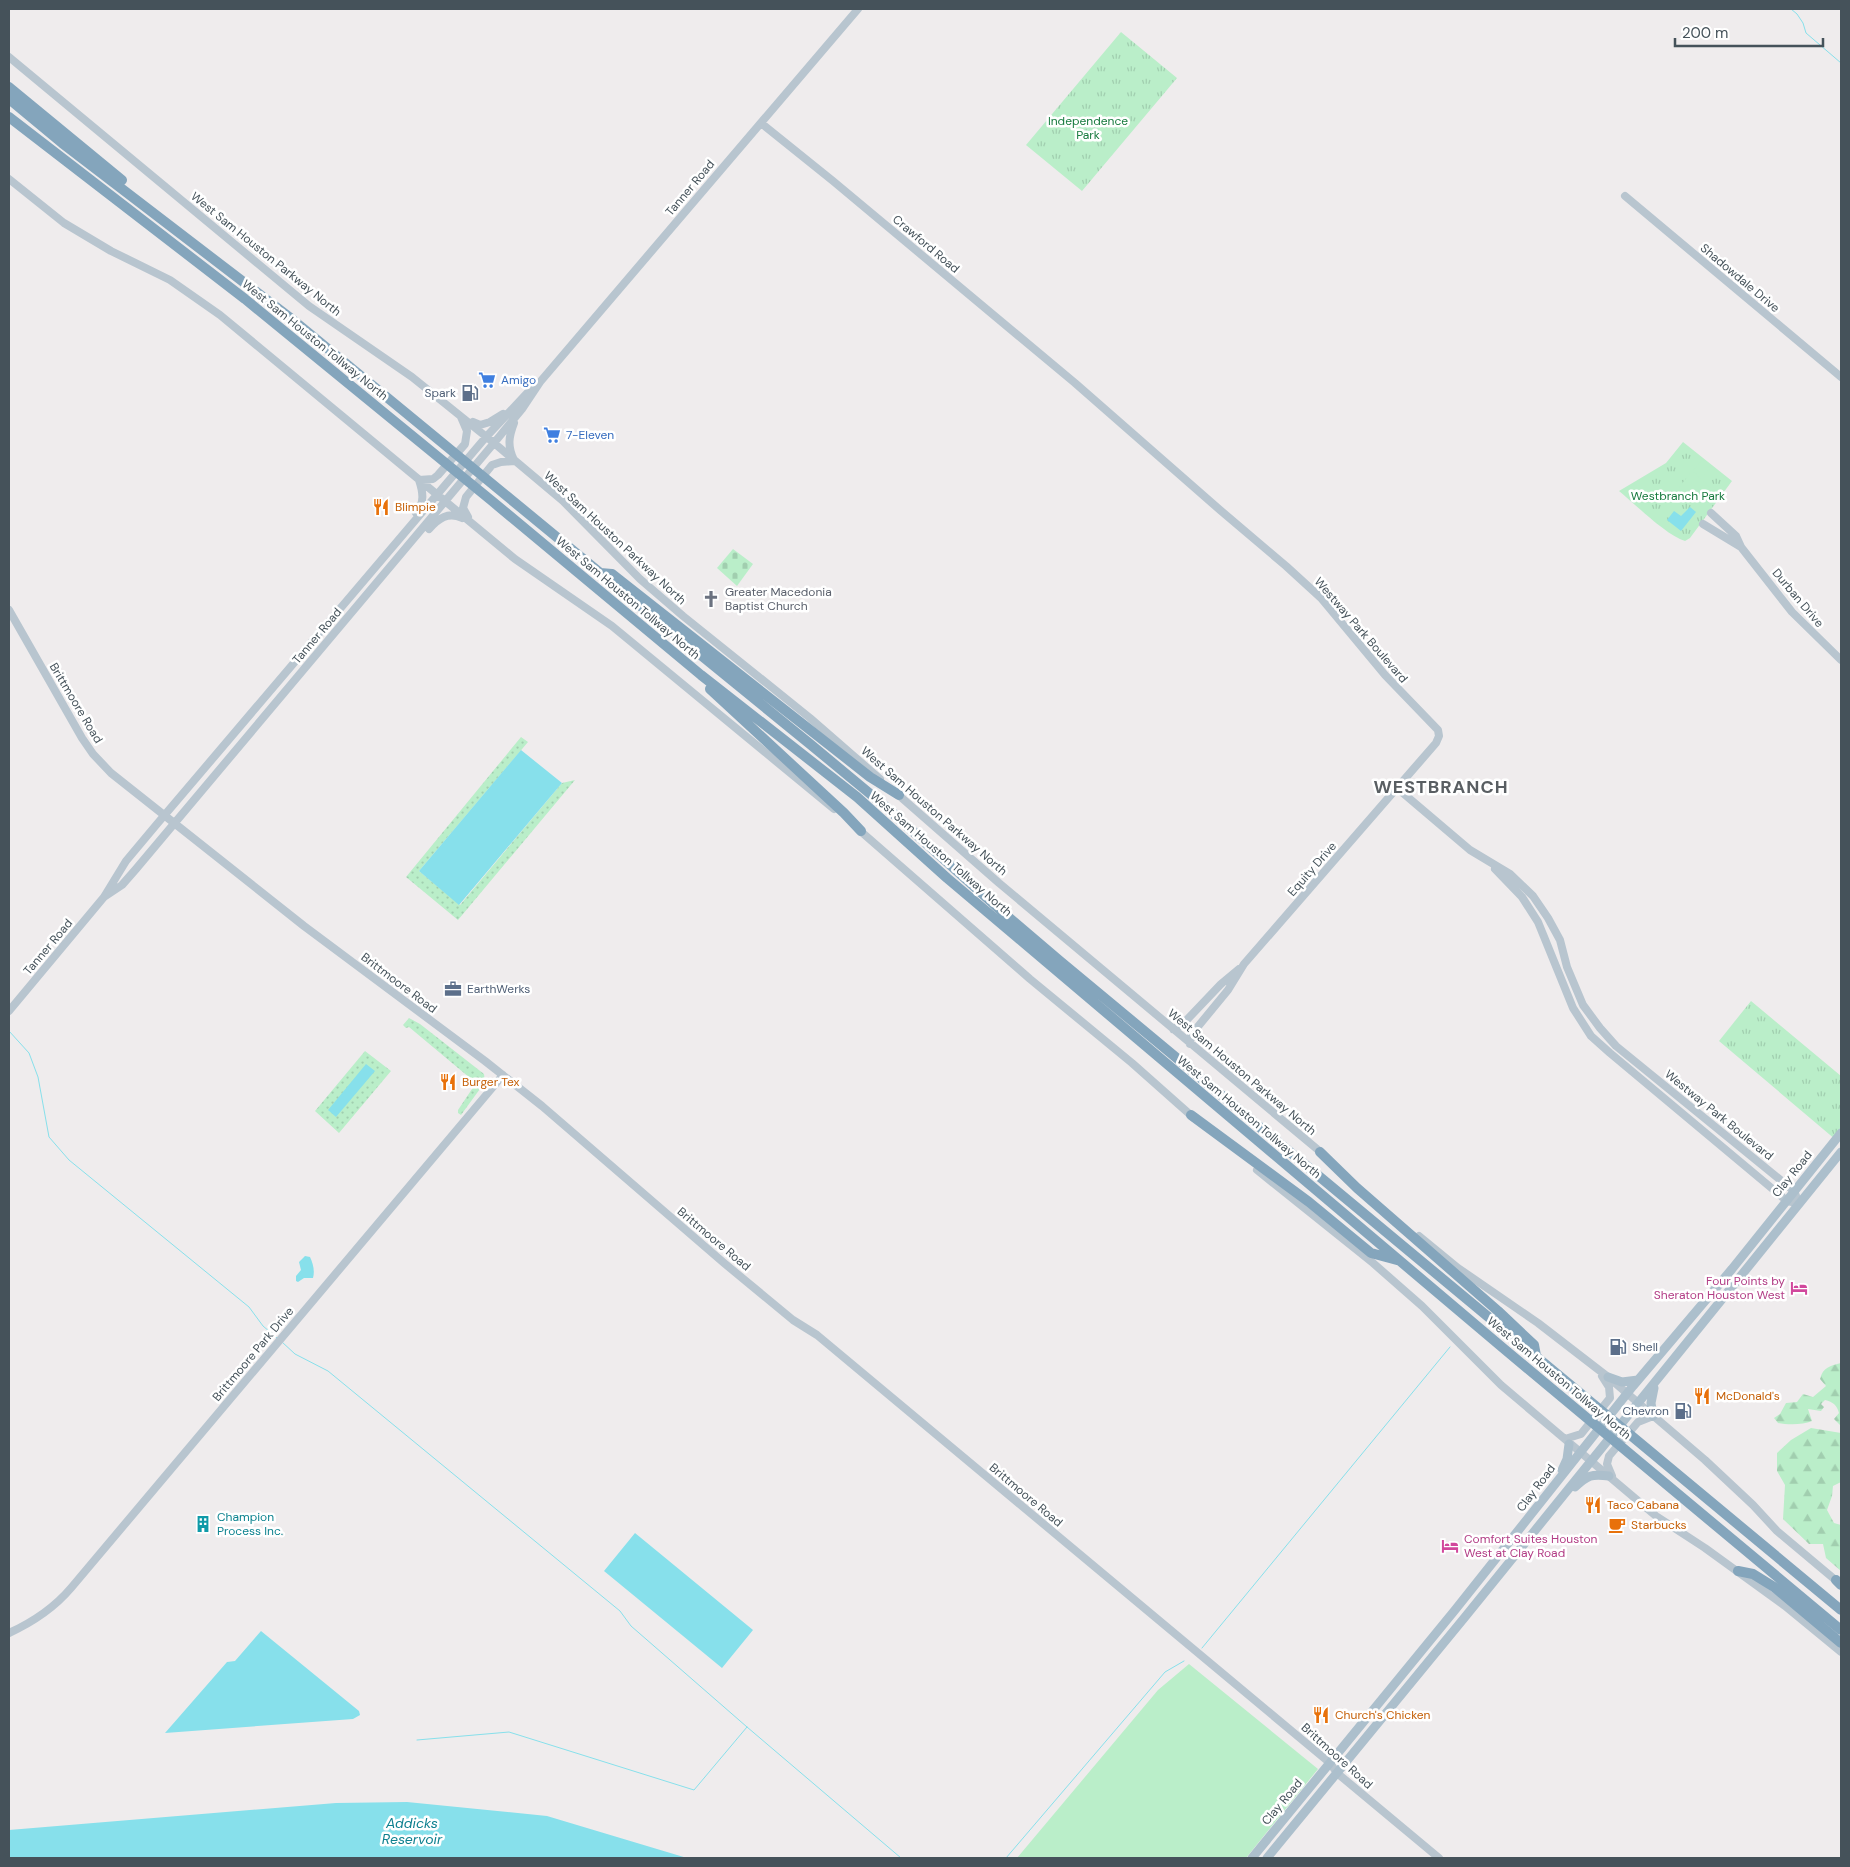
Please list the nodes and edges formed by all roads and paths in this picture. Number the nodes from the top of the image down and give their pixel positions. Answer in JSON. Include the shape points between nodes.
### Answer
{"nodes":[{"id":1,"x":858,"y":9,"type":"edge"},
{"id":2,"x":9,"y":57,"type":"edge"},
{"id":3,"x":9,"y":87,"type":"edge"},
{"id":4,"x":9,"y":97,"type":"edge"},
{"id":5,"x":9,"y":118,"type":"edge"},
{"id":6,"x":761,"y":123,"type":"junction"},
{"id":7,"x":9,"y":179,"type":"edge"},
{"id":8,"x":1625,"y":196,"type":"dead end"},
{"id":9,"x":279,"y":309,"type":"junction"},
{"id":10,"x":1841,"y":377,"type":"edge"},
{"id":11,"x":1075,"y":383,"type":"joint"},
{"id":12,"x":520,"y":406,"type":"junction"},
{"id":13,"x":460,"y":415,"type":"junction"},
{"id":14,"x":486,"y":437,"type":"junction"},
{"id":15,"x":494,"y":443,"type":"junction"},
{"id":16,"x":515,"y":461,"type":"junction"},
{"id":17,"x":419,"y":480,"type":"junction"},
{"id":18,"x":437,"y":495,"type":"junction"},
{"id":19,"x":445,"y":502,"type":"junction"},
{"id":20,"x":1711,"y":513,"type":"dead end"},
{"id":21,"x":470,"y":522,"type":"junction"},
{"id":22,"x":1703,"y":524,"type":"dead end"},
{"id":23,"x":403,"y":534,"type":"junction"},
{"id":24,"x":1741,"y":547,"type":"junction"},
{"id":25,"x":398,"y":558,"type":"junction"},
{"id":26,"x":600,"y":573,"type":"junction"},
{"id":27,"x":9,"y":610,"type":"edge"},
{"id":28,"x":1841,"y":660,"type":"edge"},
{"id":29,"x":701,"y":675,"type":"junction"},
{"id":30,"x":1398,"y":788,"type":"junction"},
{"id":31,"x":899,"y":795,"type":"junction"},
{"id":32,"x":165,"y":816,"type":"junction"},
{"id":33,"x":174,"y":824,"type":"junction"},
{"id":34,"x":861,"y":832,"type":"junction"},
{"id":35,"x":1489,"y":862,"type":"junction"},
{"id":36,"x":104,"y":897,"type":"junction"},
{"id":37,"x":1244,"y":964,"type":"junction"},
{"id":38,"x":9,"y":1011,"type":"edge"},
{"id":39,"x":1173,"y":1029,"type":"junction"},
{"id":40,"x":1190,"y":1044,"type":"junction"},
{"id":41,"x":503,"y":1075,"type":"junction"},
{"id":42,"x":1191,"y":1115,"type":"junction"},
{"id":43,"x":1841,"y":1133,"type":"edge"},
{"id":44,"x":1320,"y":1152,"type":"junction"},
{"id":45,"x":1841,"y":1152,"type":"edge"},
{"id":46,"x":1794,"y":1191,"type":"junction"},
{"id":47,"x":1787,"y":1201,"type":"junction"},
{"id":48,"x":1799,"y":1203,"type":"junction"},
{"id":49,"x":1400,"y":1261,"type":"junction"},
{"id":50,"x":1732,"y":1269,"type":"junction"},
{"id":51,"x":1741,"y":1276,"type":"junction"},
{"id":52,"x":1682,"y":1330,"type":"junction"},
{"id":53,"x":1690,"y":1337,"type":"junction"},
{"id":54,"x":1536,"y":1356,"type":"junction"},
{"id":55,"x":1598,"y":1371,"type":"junction"},
{"id":56,"x":1608,"y":1378,"type":"junction"},
{"id":57,"x":1658,"y":1379,"type":"junction"},
{"id":58,"x":1638,"y":1380,"type":"junction"},
{"id":59,"x":1627,"y":1394,"type":"junction"},
{"id":60,"x":1638,"y":1403,"type":"junction"},
{"id":61,"x":1653,"y":1416,"type":"junction"},
{"id":62,"x":1567,"y":1442,"type":"junction"},
{"id":63,"x":1580,"y":1453,"type":"junction"},
{"id":64,"x":1590,"y":1461,"type":"junction"},
{"id":65,"x":1611,"y":1478,"type":"junction"},
{"id":66,"x":1555,"y":1483,"type":"junction"},
{"id":67,"x":1559,"y":1500,"type":"junction"},
{"id":68,"x":1514,"y":1536,"type":"junction"},
{"id":69,"x":1524,"y":1545,"type":"junction"},
{"id":70,"x":1738,"y":1571,"type":"junction"},
{"id":71,"x":1839,"y":1583,"type":"edge"},
{"id":72,"x":1841,"y":1610,"type":"edge"},
{"id":73,"x":1841,"y":1630,"type":"edge"},
{"id":74,"x":9,"y":1633,"type":"edge"},
{"id":75,"x":1841,"y":1643,"type":"edge"},
{"id":76,"x":1841,"y":1652,"type":"edge"},
{"id":77,"x":1391,"y":1689,"type":"junction"},
{"id":78,"x":1401,"y":1696,"type":"junction"},
{"id":79,"x":1330,"y":1763,"type":"junction"},
{"id":80,"x":1337,"y":1773,"type":"junction"},
{"id":81,"x":1268,"y":1838,"type":"junction"},
{"id":82,"x":1277,"y":1846,"type":"junction"},
{"id":83,"x":1252,"y":1858,"type":"edge"},
{"id":84,"x":1267,"y":1858,"type":"edge"},
{"id":85,"x":1439,"y":1858,"type":"edge"}],
"edges":[{"from":1,"to":6,"type":"main road","name":"Tanner Road"},
{"from":2,"to":13,"type":"main road","name":"West Sam Houston Parkway North","via":[[314,310],[400,368]]},
{"from":3,"to":9,"type":"highway","via":[[258,288]]},
{"from":4,"to":9,"type":"highway","name":"West Sam Houston Tollway North"},
{"from":5,"to":29,"type":"highway","name":"West Sam Houston Tollway North","via":[[245,299]]},
{"from":6,"to":11,"type":"main road","name":"Crawford Road"},
{"from":6,"to":12,"type":"main road","name":"Tanner Road"},
{"from":7,"to":17,"type":"main road","via":[[82,234],[201,300]]},
{"from":8,"to":10,"type":"main road","name":"Shadowdale Drive"},
{"from":9,"to":26,"type":"highway","name":"West Sam Houston Tollway North"},
{"from":11,"to":30,"type":"main road","name":"Westway Park Boulevard","via":[[1321,598],[1385,675],[1435,725],[1439,736],[1436,743]]},
{"from":12,"to":13,"type":"main road","via":[[480,425]]},
{"from":12,"to":14,"type":"main road","name":"Tanner Road"},
{"from":12,"to":15,"type":"main road","name":"Tanner Road"},
{"from":12,"to":16,"type":"main road","via":[[509,438]]},
{"from":13,"to":14,"type":"main road","name":"West Sam Houston Parkway North"},
{"from":13,"to":17,"type":"main road","via":[[467,431],[465,444],[433,479]]},
{"from":14,"to":15,"type":"main road","name":"West Sam Houston Parkway North"},
{"from":14,"to":18,"type":"main road","name":"Tanner Road"},
{"from":15,"to":16,"type":"main road","name":"West Sam Houston Parkway North"},
{"from":15,"to":19,"type":"main road","name":"Tanner Road"},
{"from":16,"to":21,"type":"main road","via":[[492,465],[466,497],[463,508]]},
{"from":16,"to":31,"type":"main road","name":"West Sam Houston Parkway North","via":[[563,502],[640,579]]},
{"from":17,"to":18,"type":"main road"},
{"from":17,"to":23,"type":"main road","via":[[423,497],[420,509]]},
{"from":18,"to":19,"type":"main road"},
{"from":18,"to":23,"type":"main road","name":"Tanner Road"},
{"from":19,"to":21,"type":"main road"},
{"from":19,"to":25,"type":"main road","name":"Tanner Road"},
{"from":20,"to":24,"type":"main road","name":"Durban Drive","via":[[1736,536]]},
{"from":21,"to":25,"type":"main road","via":[[457,515],[442,517]]},
{"from":21,"to":34,"type":"main road","via":[[515,559],[612,626]]},
{"from":22,"to":24,"type":"main road","name":"Durban Drive"},
{"from":23,"to":32,"type":"main road","name":"Tanner Road"},
{"from":24,"to":28,"type":"main road","name":"Durban Drive","via":[[1792,612]]},
{"from":25,"to":33,"type":"main road","name":"Tanner Road"},
{"from":26,"to":31,"type":"highway","via":[[612,574],[870,777]]},
{"from":26,"to":54,"type":"highway","name":"West Sam Houston Tollway North","via":[[859,784],[1053,955]]},
{"from":27,"to":32,"type":"main road","name":"Brittmoore Road","via":[[93,754],[111,773]]},
{"from":29,"to":34,"type":"highway","via":[[701,681]]},
{"from":29,"to":49,"type":"highway","name":"West Sam Houston Tollway North","via":[[856,797]]},
{"from":30,"to":35,"type":"main road","name":"Westway Park Boulevard","via":[[1470,850]]},
{"from":30,"to":37,"type":"main road","name":"Equity Drive"},
{"from":31,"to":39,"type":"main road","name":"West Sam Houston Parkway North"},
{"from":32,"to":33,"type":"main road","name":"Brittmoore Road"},
{"from":32,"to":36,"type":"main road","name":"Tanner Road","via":[[126,861]]},
{"from":33,"to":36,"type":"main road","name":"Tanner Road","via":[[122,885]]},
{"from":33,"to":41,"type":"main road","name":"Brittmoore Road"},
{"from":34,"to":42,"type":"main road"},
{"from":35,"to":46,"type":"main road","name":"Westway Park Boulevard","via":[[1510,874],[1538,903],[1560,940],[1583,1005],[1616,1046]]},
{"from":35,"to":47,"type":"main road","name":"Westway Park Boulevard","via":[[1522,897],[1538,922],[1572,1008],[1591,1036]]},
{"from":36,"to":38,"type":"main road","name":"Tanner Road"},
{"from":37,"to":39,"type":"main road","name":"Equity Drive","via":[[1181,1026]]},
{"from":37,"to":40,"type":"main road","name":"Equity Drive","via":[[1228,990],[1191,1035]]},
{"from":39,"to":40,"type":"main road","name":"West Sam Houston Parkway North"},
{"from":40,"to":44,"type":"main road","name":"West Sam Houston Parkway North"},
{"from":41,"to":74,"type":"main road","name":"Brittmoore Park Drive","via":[[64,1596],[42,1615]]},
{"from":41,"to":79,"type":"main road","name":"Brittmoore Road","via":[[793,1320],[817,1335]]},
{"from":42,"to":49,"type":"highway","via":[[1309,1202],[1370,1253]]},
{"from":42,"to":62,"type":"main road","via":[[1422,1306],[1501,1385]]},
{"from":43,"to":46,"type":"main road","name":"Clay Road"},
{"from":44,"to":54,"type":"highway","via":[[1356,1188],[1534,1345]]},
{"from":44,"to":55,"type":"main road","name":"West Sam Houston Parkway North","via":[[1458,1268],[1538,1323]]},
{"from":45,"to":48,"type":"main road","name":"Clay Road"},
{"from":46,"to":47,"type":"main road","name":"Clay Road"},
{"from":46,"to":48,"type":"main road","name":"Westway Park Boulevard"},
{"from":47,"to":48,"type":"main road"},
{"from":47,"to":50,"type":"main road","name":"Clay Road"},
{"from":48,"to":51,"type":"main road","name":"Clay Road"},
{"from":49,"to":73,"type":"highway","name":"West Sam Houston Tollway North"},
{"from":50,"to":51,"type":"main road"},
{"from":50,"to":52,"type":"main road","name":"Clay Road"},
{"from":51,"to":53,"type":"main road","name":"Clay Road"},
{"from":52,"to":53,"type":"main road"},
{"from":52,"to":58,"type":"main road","name":"Clay Road"},
{"from":53,"to":57,"type":"main road","name":"Clay Road"},
{"from":54,"to":72,"type":"highway","name":"West Sam Houston Tollway North"},
{"from":55,"to":56,"type":"main road","name":"West Sam Houston Parkway North"},
{"from":55,"to":62,"type":"main road","via":[[1609,1387],[1610,1398],[1581,1434]]},
{"from":56,"to":58,"type":"main road","via":[[1622,1382]]},
{"from":56,"to":59,"type":"main road","name":"West Sam Houston Parkway North"},
{"from":57,"to":60,"type":"main road","name":"Clay Road"},
{"from":57,"to":61,"type":"main road","via":[[1650,1403]]},
{"from":58,"to":59,"type":"main road","name":"Clay Road"},
{"from":59,"to":60,"type":"main road","name":"West Sam Houston Parkway North"},
{"from":59,"to":63,"type":"main road","name":"Clay Road"},
{"from":60,"to":61,"type":"main road","name":"West Sam Houston Parkway North"},
{"from":60,"to":64,"type":"main road","name":"Clay Road"},
{"from":61,"to":65,"type":"main road","via":[[1638,1422],[1609,1456]]},
{"from":61,"to":71,"type":"main road","name":"West Sam Houston Parkway North","via":[[1721,1474],[1777,1531]]},
{"from":62,"to":63,"type":"main road"},
{"from":62,"to":66,"type":"main road","via":[[1565,1466]]},
{"from":63,"to":64,"type":"main road"},
{"from":63,"to":66,"type":"main road","name":"Clay Road"},
{"from":64,"to":65,"type":"main road"},
{"from":64,"to":67,"type":"main road","name":"Clay Road"},
{"from":65,"to":67,"type":"main road","via":[[1594,1474],[1587,1476]]},
{"from":65,"to":70,"type":"main road","via":[[1656,1516]]},
{"from":66,"to":68,"type":"main road","name":"Clay Road"},
{"from":67,"to":69,"type":"main road","name":"Clay Road"},
{"from":68,"to":69,"type":"main road"},
{"from":68,"to":77,"type":"main road","name":"Clay Road"},
{"from":69,"to":78,"type":"main road","name":"Clay Road"},
{"from":70,"to":75,"type":"highway","via":[[1753,1574],[1774,1587]]},
{"from":70,"to":76,"type":"main road"},
{"from":77,"to":78,"type":"main road"},
{"from":77,"to":79,"type":"main road","name":"Clay Road"},
{"from":78,"to":80,"type":"main road","name":"Clay Road"},
{"from":79,"to":80,"type":"main road","name":"Brittmoore Road"},
{"from":79,"to":81,"type":"main road","name":"Clay Road"},
{"from":80,"to":82,"type":"main road","name":"Clay Road"},
{"from":80,"to":85,"type":"main road","name":"Brittmoore Road"},
{"from":81,"to":82,"type":"main road"},
{"from":81,"to":83,"type":"main road","name":"Clay Road"},
{"from":82,"to":84,"type":"main road","name":"Clay Road"}]}
